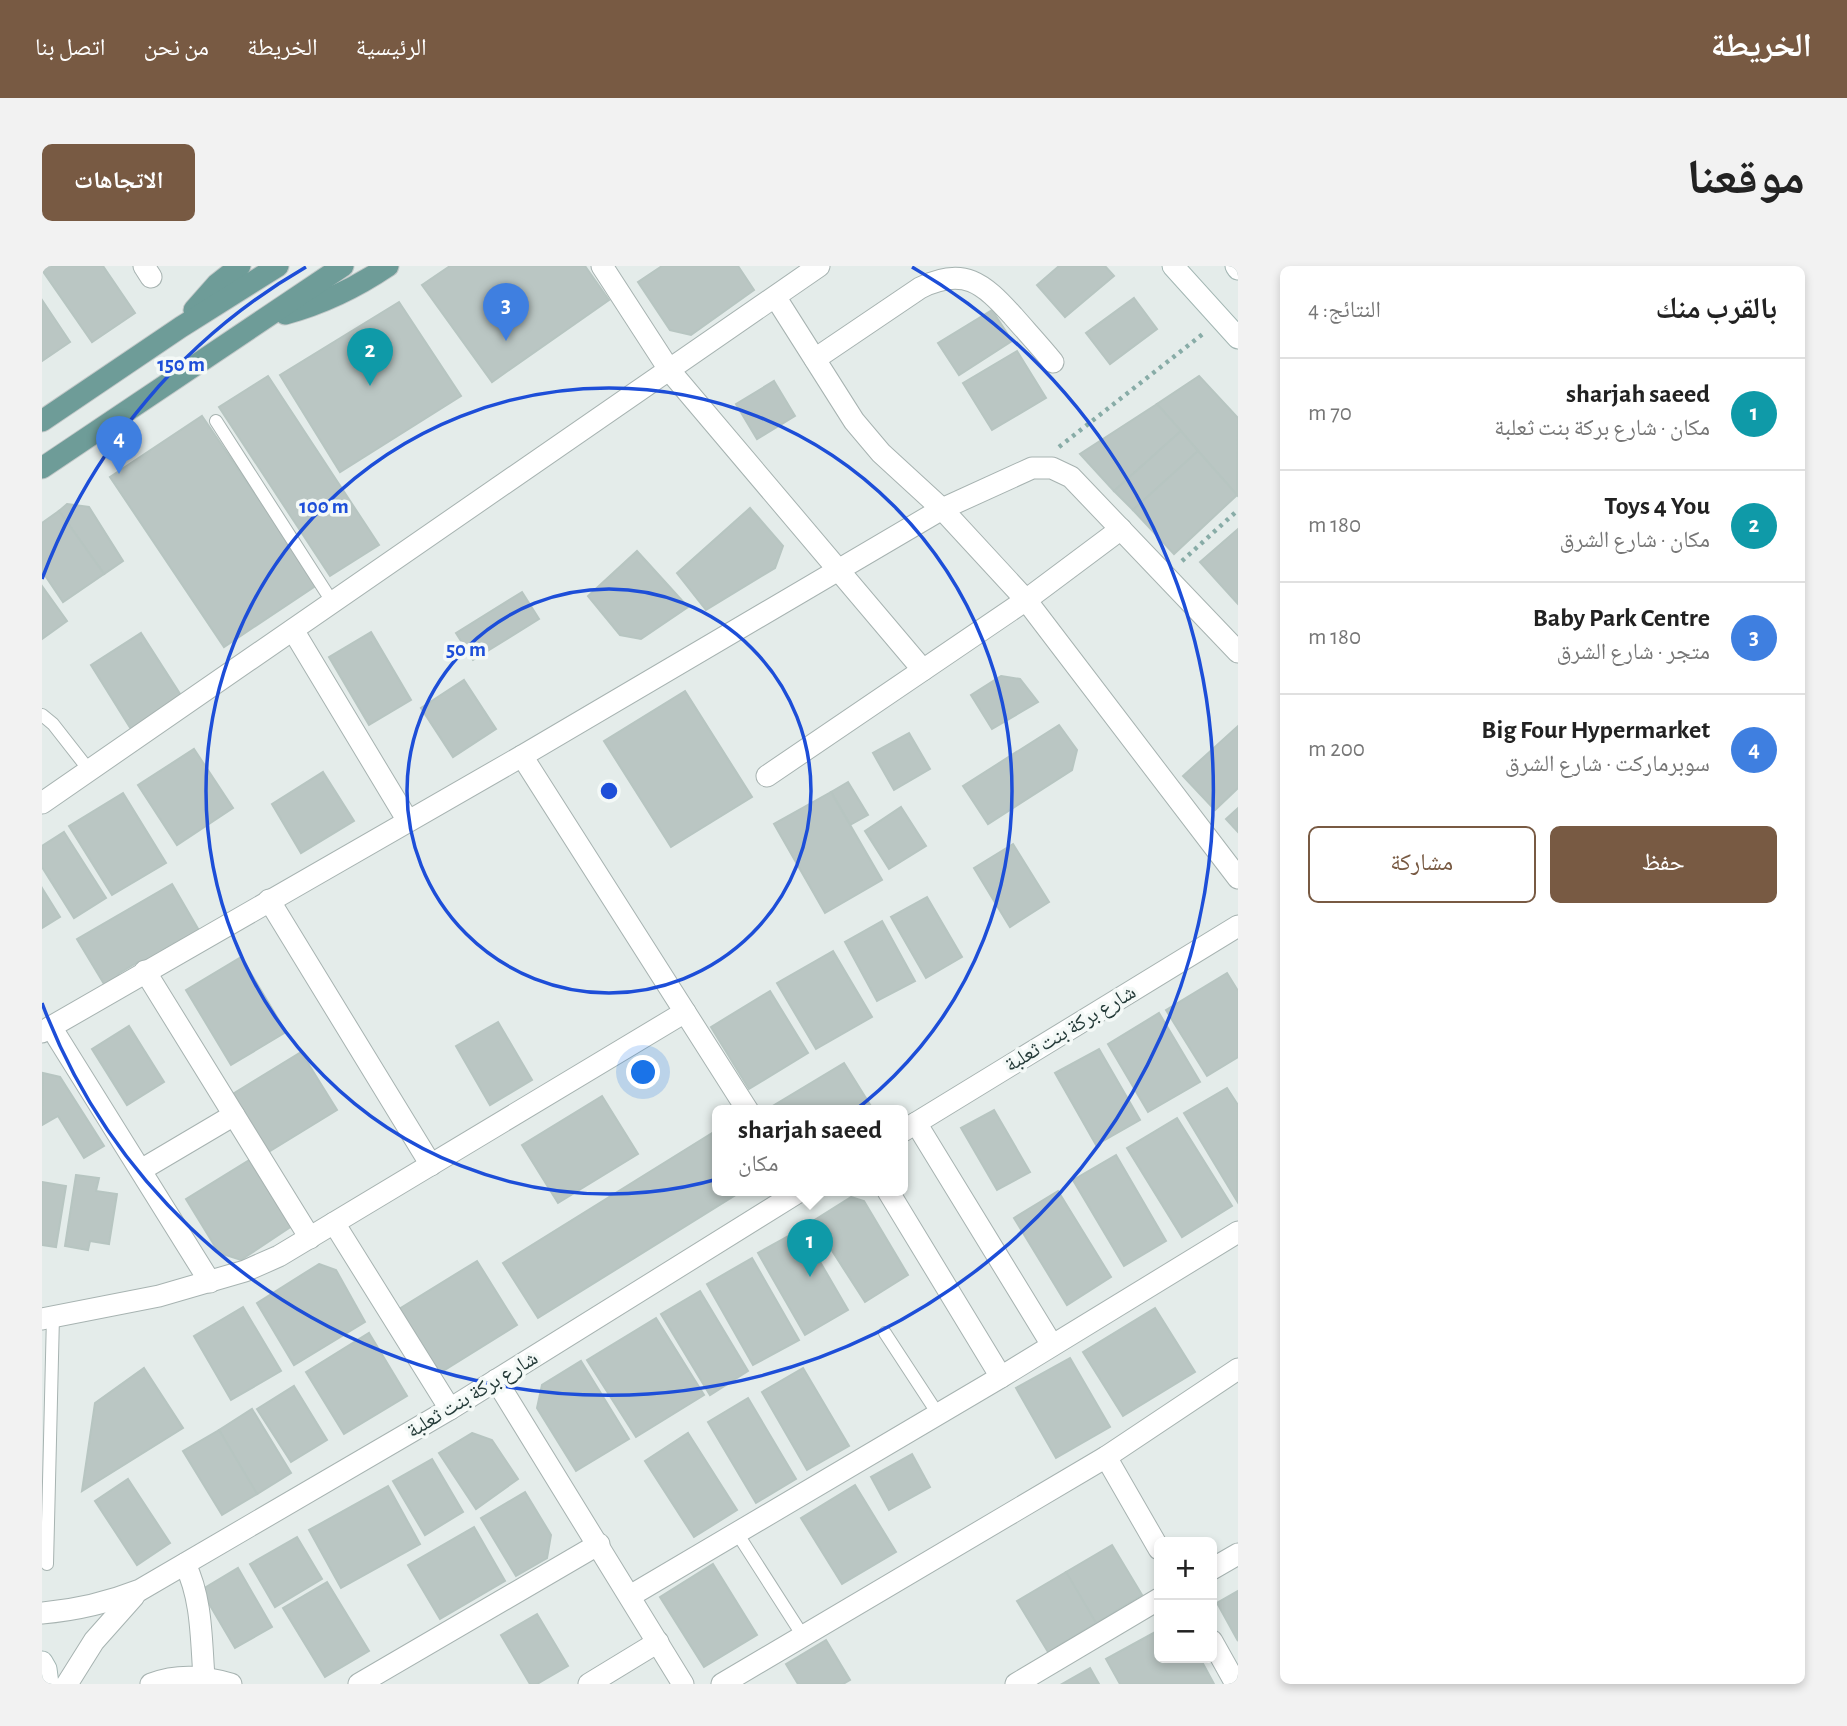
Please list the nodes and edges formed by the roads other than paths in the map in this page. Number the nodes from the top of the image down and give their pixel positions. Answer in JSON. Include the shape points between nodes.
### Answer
{"nodes":[{"id":1,"x":240,"y":266,"type":"edge"},
{"id":2,"x":278,"y":266,"type":"edge"},
{"id":3,"x":343,"y":266,"type":"edge"},
{"id":4,"x":388,"y":266,"type":"edge"},
{"id":5,"x":602,"y":266,"type":"edge"},
{"id":6,"x":819,"y":266,"type":"edge"},
{"id":7,"x":1173,"y":266,"type":"edge"},
{"id":8,"x":776,"y":298,"type":"junction"},
{"id":9,"x":263,"y":319,"type":"junction"},
{"id":10,"x":181,"y":327,"type":"junction"},
{"id":11,"x":1238,"y":338,"type":"edge"},
{"id":12,"x":815,"y":359,"type":"junction"},
{"id":13,"x":1054,"y":362,"type":"dead end"},
{"id":14,"x":670,"y":371,"type":"junction"},
{"id":15,"x":42,"y":421,"type":"edge"},
{"id":16,"x":216,"y":421,"type":"dead end"},
{"id":17,"x":42,"y":468,"type":"edge"},
{"id":18,"x":942,"y":509,"type":"junction"},
{"id":19,"x":1121,"y":529,"type":"junction"},
{"id":20,"x":838,"y":570,"type":"junction"},
{"id":21,"x":1026,"y":600,"type":"junction"},
{"id":22,"x":333,"y":603,"type":"junction"},
{"id":23,"x":293,"y":630,"type":"junction"},
{"id":24,"x":1238,"y":652,"type":"edge"},
{"id":25,"x":923,"y":670,"type":"junction"},
{"id":26,"x":42,"y":715,"type":"edge"},
{"id":27,"x":522,"y":756,"type":"junction"},
{"id":28,"x":89,"y":770,"type":"junction"},
{"id":29,"x":767,"y":776,"type":"dead end"},
{"id":30,"x":42,"y":803,"type":"edge"},
{"id":31,"x":408,"y":821,"type":"junction"},
{"id":32,"x":1238,"y":878,"type":"edge"},
{"id":33,"x":269,"y":901,"type":"junction"},
{"id":34,"x":1238,"y":926,"type":"edge"},
{"id":35,"x":145,"y":971,"type":"junction"},
{"id":36,"x":685,"y":1012,"type":"junction"},
{"id":37,"x":47,"y":1029,"type":"edge"},
{"id":38,"x":744,"y":1105,"type":"edge"},
{"id":39,"x":234,"y":1115,"type":"junction"},
{"id":40,"x":909,"y":1127,"type":"edge"},
{"id":41,"x":431,"y":1165,"type":"junction"},
{"id":42,"x":141,"y":1170,"type":"junction"},
{"id":43,"x":791,"y":1196,"type":"edge"},
{"id":44,"x":891,"y":1196,"type":"edge"},
{"id":45,"x":334,"y":1223,"type":"junction"},
{"id":46,"x":1238,"y":1232,"type":"edge"},
{"id":47,"x":310,"y":1238,"type":"junction"},
{"id":48,"x":210,"y":1282,"type":"junction"},
{"id":49,"x":47,"y":1317,"type":"edge"},
{"id":50,"x":885,"y":1334,"type":"dead end"},
{"id":51,"x":1052,"y":1345,"type":"junction"},
{"id":52,"x":1238,"y":1369,"type":"edge"},
{"id":53,"x":1001,"y":1377,"type":"junction"},
{"id":54,"x":496,"y":1380,"type":"junction"},
{"id":55,"x":450,"y":1409,"type":"junction"},
{"id":56,"x":939,"y":1414,"type":"junction"},
{"id":57,"x":1106,"y":1457,"type":"junction"},
{"id":58,"x":737,"y":1533,"type":"junction"},
{"id":59,"x":1154,"y":1540,"type":"edge"},
{"id":60,"x":599,"y":1544,"type":"junction"},
{"id":61,"x":1238,"y":1554,"type":"edge"},
{"id":62,"x":47,"y":1564,"type":"dead end"},
{"id":63,"x":185,"y":1564,"type":"junction"},
{"id":64,"x":1217,"y":1566,"type":"edge"},
{"id":65,"x":140,"y":1590,"type":"junction"},
{"id":66,"x":630,"y":1596,"type":"junction"},
{"id":67,"x":1157,"y":1600,"type":"edge"},
{"id":68,"x":42,"y":1613,"type":"edge"},
{"id":69,"x":803,"y":1636,"type":"junction"},
{"id":70,"x":658,"y":1642,"type":"junction"},
{"id":71,"x":1217,"y":1650,"type":"edge"},
{"id":72,"x":42,"y":1662,"type":"edge"},
{"id":73,"x":204,"y":1677,"type":"junction"},
{"id":74,"x":48,"y":1684,"type":"edge"},
{"id":75,"x":67,"y":1684,"type":"edge"},
{"id":76,"x":150,"y":1684,"type":"edge"},
{"id":77,"x":231,"y":1684,"type":"edge"},
{"id":78,"x":359,"y":1684,"type":"edge"},
{"id":79,"x":589,"y":1684,"type":"edge"},
{"id":80,"x":683,"y":1684,"type":"edge"},
{"id":81,"x":722,"y":1684,"type":"edge"},
{"id":82,"x":1016,"y":1684,"type":"edge"},
{"id":83,"x":1236,"y":1684,"type":"edge"}],
"edges":[{"from":1,"to":10,"type":"main road","via":[[217,284]]},
{"from":2,"to":10,"type":"main road"},
{"from":3,"to":9,"type":"main road"},
{"from":4,"to":9,"type":"main road","via":[[327,299]]},
{"from":5,"to":14,"type":"street"},
{"from":6,"to":8,"type":"street"},
{"from":7,"to":11,"type":"street"},
{"from":8,"to":12,"type":"street"},
{"from":8,"to":14,"type":"street"},
{"from":9,"to":17,"type":"main road"},
{"from":10,"to":15,"type":"main road"},
{"from":12,"to":13,"type":"street","via":[[920,288],[954,276],[973,279],[989,289]]},
{"from":12,"to":18,"type":"street","via":[[854,421],[881,453]]},
{"from":14,"to":20,"type":"street"},
{"from":14,"to":22,"type":"street"},
{"from":16,"to":22,"type":"lane"},
{"from":18,"to":19,"type":"street","via":[[1032,468],[1052,468],[1071,477]]},
{"from":18,"to":20,"type":"street"},
{"from":18,"to":21,"type":"street"},
{"from":19,"to":21,"type":"street"},
{"from":19,"to":24,"type":"street"},
{"from":20,"to":25,"type":"street"},
{"from":20,"to":27,"type":"street"},
{"from":21,"to":25,"type":"street"},
{"from":21,"to":32,"type":"street"},
{"from":22,"to":23,"type":"street"},
{"from":23,"to":28,"type":"street"},
{"from":23,"to":31,"type":"street"},
{"from":25,"to":29,"type":"street"},
{"from":26,"to":28,"type":"lane"},
{"from":27,"to":31,"type":"street"},
{"from":27,"to":36,"type":"street"},
{"from":28,"to":30,"type":"street"},
{"from":31,"to":33,"type":"street"},
{"from":33,"to":35,"type":"street"},
{"from":33,"to":41,"type":"street"},
{"from":34,"to":40,"type":"street","name":"شارع بركة بنت ثعلبة"},
{"from":35,"to":37,"type":"street"},
{"from":35,"to":39,"type":"street"},
{"from":36,"to":38,"type":"street"},
{"from":36,"to":41,"type":"street"},
{"from":37,"to":42,"type":"street"},
{"from":39,"to":42,"type":"street"},
{"from":39,"to":47,"type":"street"},
{"from":40,"to":51,"type":"street"},
{"from":41,"to":45,"type":"street"},
{"from":42,"to":48,"type":"street"},
{"from":43,"to":54,"type":"street","name":"شارع بركة بنت ثعلبة"},
{"from":44,"to":53,"type":"street"},
{"from":45,"to":47,"type":"street"},
{"from":45,"to":55,"type":"street"},
{"from":46,"to":51,"type":"street"},
{"from":47,"to":48,"type":"street","via":[[246,1271]]},
{"from":48,"to":49,"type":"street"},
{"from":49,"to":62,"type":"lane"},
{"from":50,"to":56,"type":"lane"},
{"from":51,"to":53,"type":"street"},
{"from":52,"to":57,"type":"street"},
{"from":53,"to":56,"type":"street"},
{"from":54,"to":55,"type":"street","name":"شارع بركة بنت ثعلبة"},
{"from":54,"to":60,"type":"street"},
{"from":55,"to":63,"type":"street","name":"شارع بركة بنت ثعلبة"},
{"from":56,"to":58,"type":"street"},
{"from":57,"to":59,"type":"street"},
{"from":57,"to":69,"type":"street"},
{"from":58,"to":66,"type":"street"},
{"from":58,"to":69,"type":"lane"},
{"from":60,"to":66,"type":"street"},
{"from":60,"to":78,"type":"street"},
{"from":61,"to":64,"type":"street"},
{"from":63,"to":65,"type":"street","name":"شارع بركة بنت ثعلبة"},
{"from":63,"to":73,"type":"street","via":[[197,1598]]},
{"from":65,"to":68,"type":"street","name":"شارع بركة بنت ثعلبة","via":[[74,1610]]},
{"from":65,"to":75,"type":"street","name":"شارع بركة بنت ثعلبة","via":[[94,1641]]},
{"from":66,"to":70,"type":"street"},
{"from":67,"to":82,"type":"street"},
{"from":69,"to":81,"type":"street"},
{"from":70,"to":79,"type":"street"},
{"from":70,"to":80,"type":"street"},
{"from":71,"to":83,"type":"street"},
{"from":72,"to":74,"type":"street"},
{"from":73,"to":76,"type":"street","via":[[167,1678]]},
{"from":73,"to":77,"type":"street"}]}
